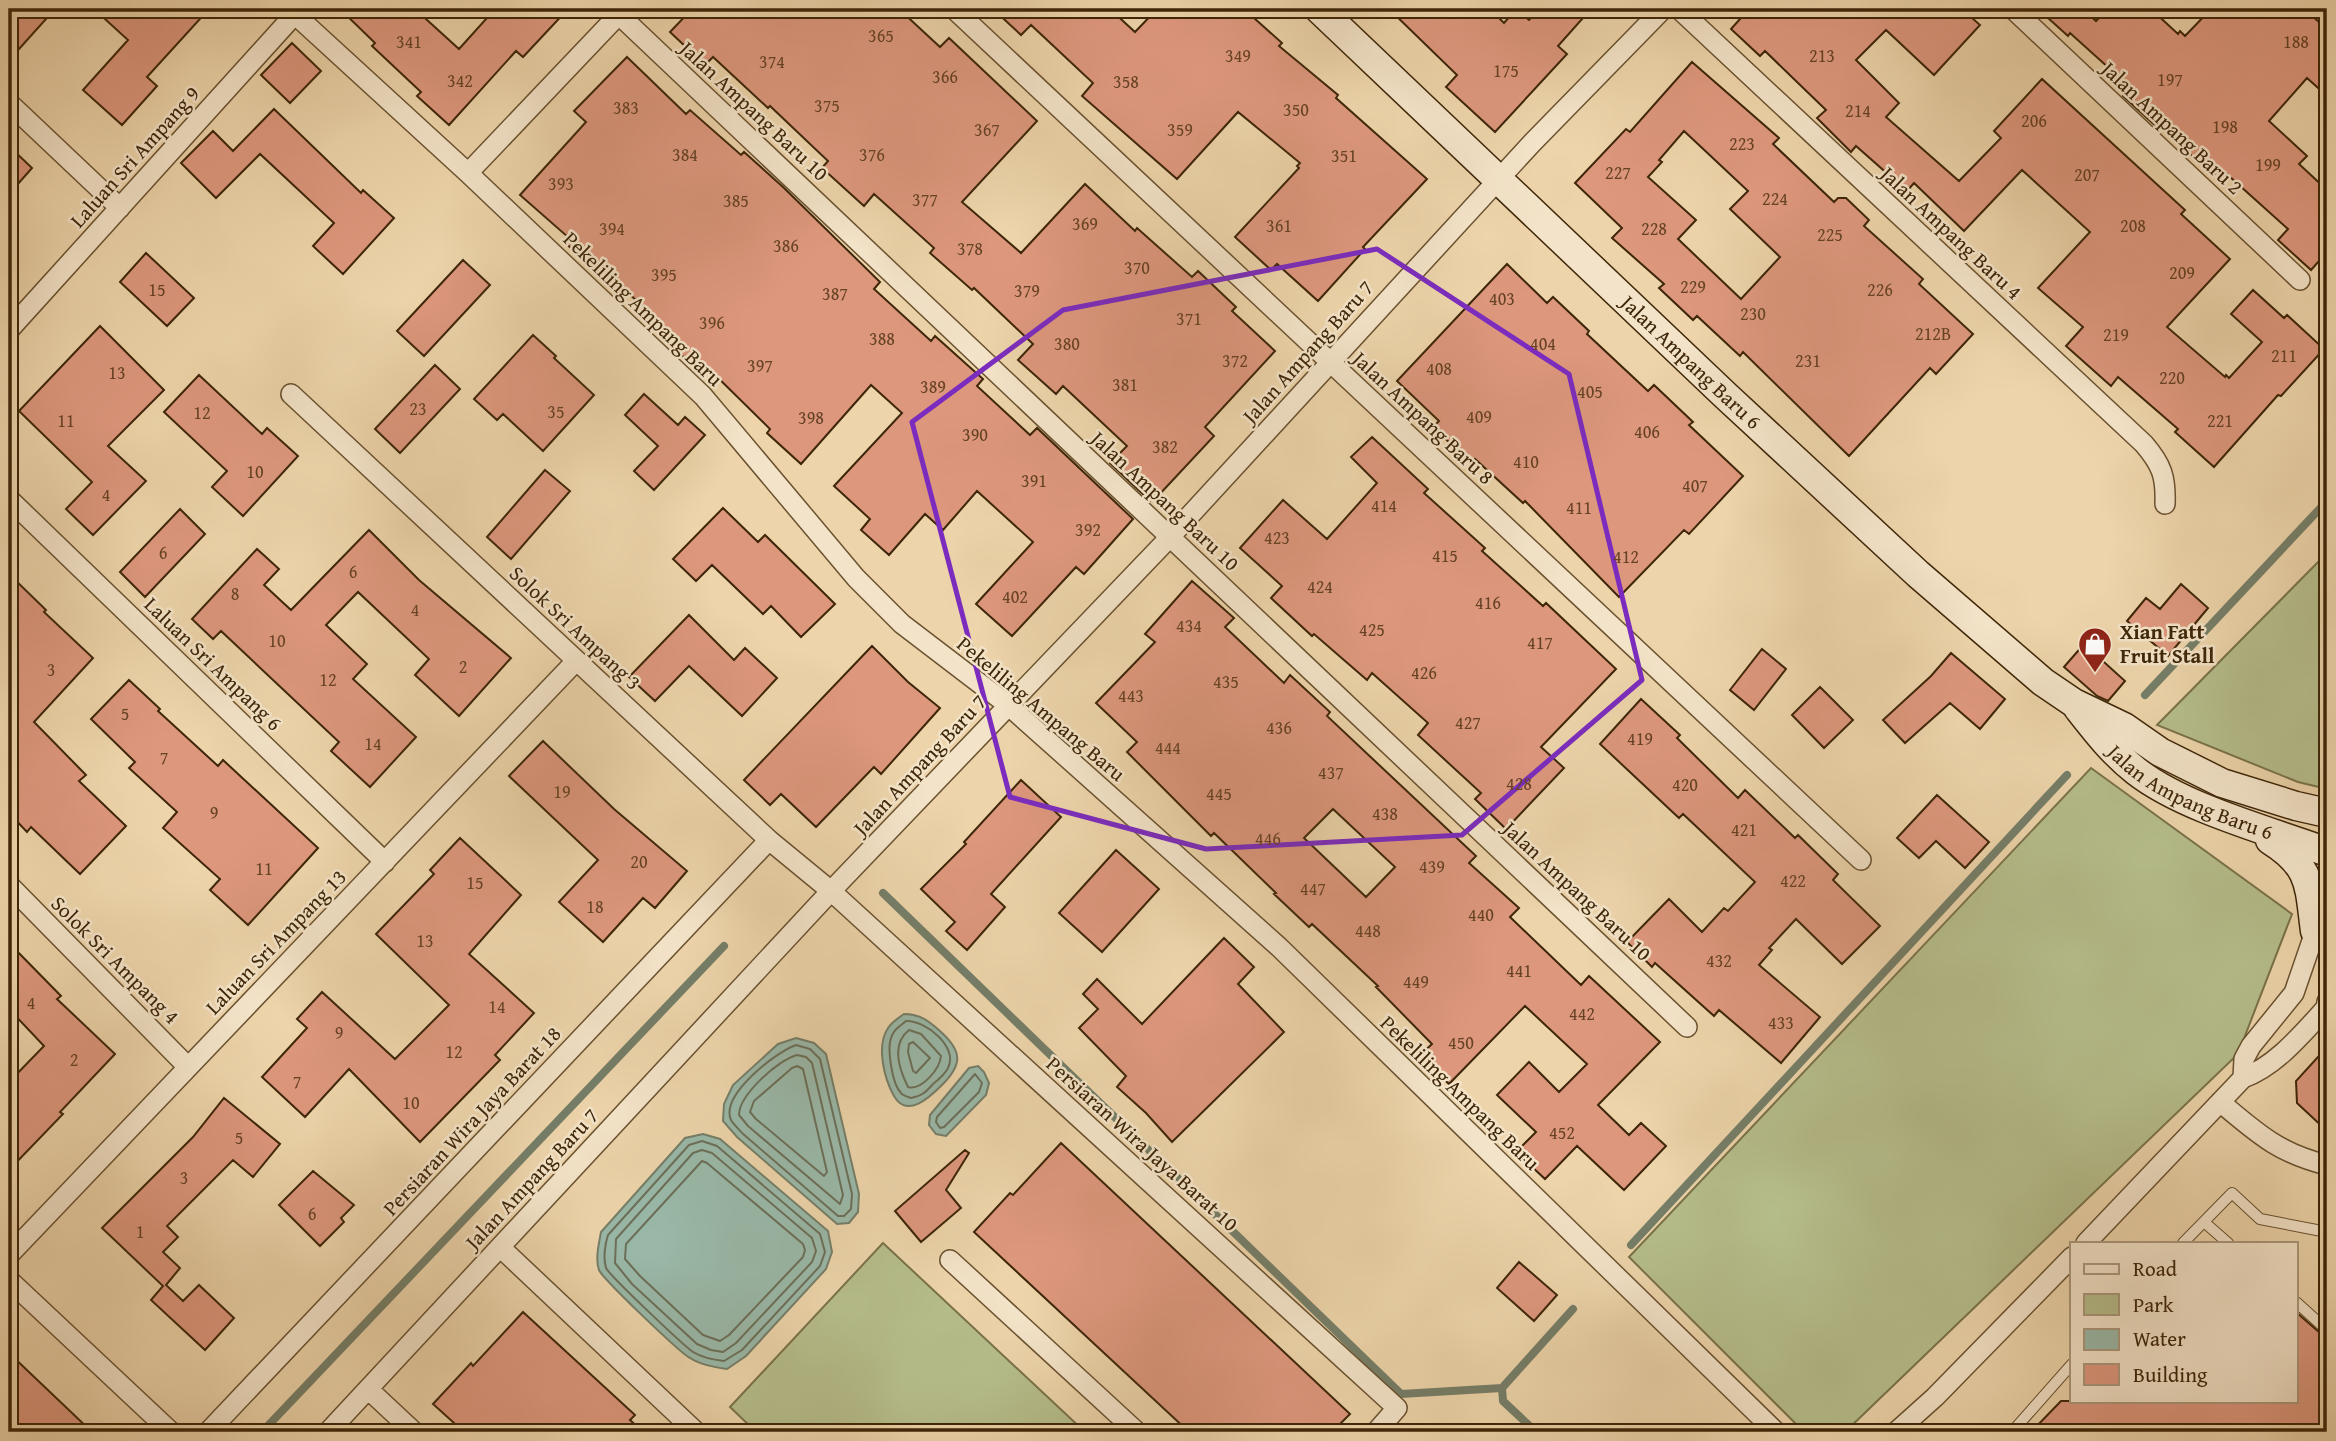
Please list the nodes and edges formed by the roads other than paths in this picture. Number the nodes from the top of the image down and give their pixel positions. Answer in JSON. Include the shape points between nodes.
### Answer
{"nodes":[{"id":1,"x":954,"y":9,"type":"edge"},
{"id":2,"x":1320,"y":9,"type":"edge"},
{"id":3,"x":1663,"y":9,"type":"edge"},
{"id":4,"x":1679,"y":9,"type":"edge"},
{"id":5,"x":2013,"y":9,"type":"edge"},
{"id":6,"x":618,"y":11,"type":"edge"},
{"id":7,"x":292,"y":12,"type":"edge"},
{"id":8,"x":9,"y":103,"type":"edge"},
{"id":9,"x":468,"y":173,"type":"junction"},
{"id":10,"x":1498,"y":179,"type":"junction"},
{"id":11,"x":120,"y":208,"type":"junction"},
{"id":12,"x":2300,"y":280,"type":"dead end"},
{"id":13,"x":9,"y":330,"type":"edge"},
{"id":14,"x":1330,"y":362,"type":"junction"},
{"id":15,"x":291,"y":394,"type":"dead end"},
{"id":16,"x":9,"y":499,"type":"edge"},
{"id":17,"x":2165,"y":505,"type":"dead end"},
{"id":18,"x":1170,"y":537,"type":"junction"},
{"id":19,"x":576,"y":661,"type":"junction"},
{"id":20,"x":2074,"y":703,"type":"junction"},
{"id":21,"x":1008,"y":705,"type":"junction"},
{"id":22,"x":2160,"y":752,"type":"junction"},
{"id":23,"x":2327,"y":813,"type":"edge"},
{"id":24,"x":2239,"y":821,"type":"junction"},
{"id":25,"x":2327,"y":828,"type":"edge"},
{"id":26,"x":769,"y":840,"type":"junction"},
{"id":27,"x":2327,"y":852,"type":"edge"},
{"id":28,"x":1861,"y":860,"type":"dead end"},
{"id":29,"x":385,"y":862,"type":"junction"},
{"id":30,"x":9,"y":885,"type":"edge"},
{"id":31,"x":831,"y":891,"type":"junction"},
{"id":32,"x":2327,"y":897,"type":"edge"},
{"id":33,"x":2315,"y":931,"type":"junction"},
{"id":34,"x":2327,"y":1002,"type":"edge"},
{"id":35,"x":2319,"y":1026,"type":"edge"},
{"id":36,"x":1687,"y":1027,"type":"dead end"},
{"id":37,"x":188,"y":1067,"type":"junction"},
{"id":38,"x":2243,"y":1078,"type":"junction"},
{"id":39,"x":2220,"y":1102,"type":"junction"},
{"id":40,"x":2327,"y":1165,"type":"edge"},
{"id":41,"x":2204,"y":1222,"type":"junction"},
{"id":42,"x":2327,"y":1232,"type":"edge"},
{"id":43,"x":2087,"y":1242,"type":"edge"},
{"id":44,"x":2184,"y":1242,"type":"edge"},
{"id":45,"x":2227,"y":1242,"type":"edge"},
{"id":46,"x":500,"y":1247,"type":"junction"},
{"id":47,"x":9,"y":1255,"type":"edge"},
{"id":48,"x":950,"y":1260,"type":"dead end"},
{"id":49,"x":2070,"y":1260,"type":"edge"},
{"id":50,"x":9,"y":1280,"type":"edge"},
{"id":51,"x":2298,"y":1304,"type":"edge"},
{"id":52,"x":2327,"y":1330,"type":"edge"},
{"id":53,"x":2070,"y":1366,"type":"edge"},
{"id":54,"x":368,"y":1389,"type":"junction"},
{"id":55,"x":171,"y":1432,"type":"edge"},
{"id":56,"x":208,"y":1432,"type":"edge"},
{"id":57,"x":328,"y":1432,"type":"edge"},
{"id":58,"x":414,"y":1432,"type":"edge"},
{"id":59,"x":696,"y":1432,"type":"edge"},
{"id":60,"x":1136,"y":1432,"type":"edge"},
{"id":61,"x":1376,"y":1432,"type":"edge"},
{"id":62,"x":1776,"y":1432,"type":"edge"},
{"id":63,"x":1896,"y":1432,"type":"edge"},
{"id":64,"x":2012,"y":1432,"type":"edge"}],
"edges":[{"from":1,"to":14,"type":"street","name":"Jalan Ampang Baru 8"},
{"from":2,"to":10,"type":"main road","name":"Jalan Ampang Baru 6"},
{"from":3,"to":10,"type":"street","name":"Jalan Ampang Baru 7"},
{"from":4,"to":17,"type":"street","name":"Jalan Ampang Baru 4","via":[[2144,444],[2159,461],[2166,484]]},
{"from":5,"to":12,"type":"street","name":"Jalan Ampang Baru 2"},
{"from":6,"to":9,"type":"street"},
{"from":6,"to":18,"type":"street","name":"Jalan Ampang Baru 10"},
{"from":7,"to":9,"type":"street","name":"Pekeliling Ampang Baru"},
{"from":7,"to":11,"type":"street","name":"Laluan Sri Ampang 9"},
{"from":8,"to":11,"type":"street"},
{"from":9,"to":21,"type":"street","name":"Pekeliling Ampang Baru","via":[[703,397],[856,578],[902,624]]},
{"from":10,"to":14,"type":"street","name":"Jalan Ampang Baru 7"},
{"from":10,"to":20,"type":"main road","name":"Jalan Ampang Baru 6","via":[[1918,573],[2043,682]]},
{"from":11,"to":13,"type":"street","name":"Laluan Sri Ampang 9"},
{"from":14,"to":18,"type":"street","name":"Jalan Ampang Baru 7"},
{"from":14,"to":28,"type":"street","name":"Jalan Ampang Baru 8"},
{"from":15,"to":19,"type":"street","name":"Solok Sri Ampang 3"},
{"from":16,"to":29,"type":"street","name":"Laluan Sri Ampang 6"},
{"from":18,"to":21,"type":"street","name":"Jalan Ampang Baru 7"},
{"from":18,"to":36,"type":"street","name":"Jalan Ampang Baru 10"},
{"from":19,"to":26,"type":"street","name":"Solok Sri Ampang 3"},
{"from":19,"to":29,"type":"street","name":"Laluan Sri Ampang 13"},
{"from":20,"to":22,"type":"main road","name":"Jalan Ampang Baru 6","via":[[2124,727]]},
{"from":20,"to":24,"type":"main road","name":"Jalan Ampang Baru 6","via":[[2109,747],[2137,772],[2174,794]]},
{"from":21,"to":31,"type":"street","name":"Jalan Ampang Baru 7"},
{"from":21,"to":62,"type":"street","name":"Pekeliling Ampang Baru","via":[[1279,947]]},
{"from":22,"to":23,"type":"main road","name":"Jalan Ampang Baru 6","via":[[2222,783]]},
{"from":22,"to":25,"type":"main road","via":[[2197,784]]},
{"from":24,"to":27,"type":"main road","name":"Jalan Ampang Baru 6"},
{"from":24,"to":33,"type":"main road","via":[[2284,849],[2308,877]]},
{"from":26,"to":31,"type":"street","name":"Solok Sri Ampang 3"},
{"from":26,"to":56,"type":"street","name":"Persiaran Wira Jaya Barat 18"},
{"from":29,"to":37,"type":"street","name":"Laluan Sri Ampang 13"},
{"from":30,"to":37,"type":"street","name":"Solok Sri Ampang 4"},
{"from":31,"to":46,"type":"street","name":"Jalan Ampang Baru 7"},
{"from":31,"to":61,"type":"street","name":"Persiaran Wira Jaya Barat 10","via":[[1397,1408]]},
{"from":32,"to":33,"type":"street"},
{"from":33,"to":38,"type":"street","via":[[2294,993],[2250,1046]]},
{"from":34,"to":35,"type":"street"},
{"from":35,"to":38,"type":"street","via":[[2259,1072]]},
{"from":37,"to":47,"type":"street","name":"Laluan Sri Ampang 13"},
{"from":38,"to":39,"type":"street"},
{"from":39,"to":40,"type":"street","via":[[2268,1142]]},
{"from":39,"to":43,"type":"street"},
{"from":41,"to":42,"type":"lane","via":[[2232,1193],[2260,1219]]},
{"from":41,"to":44,"type":"lane"},
{"from":41,"to":45,"type":"lane"},
{"from":46,"to":54,"type":"street","name":"Jalan Ampang Baru 7"},
{"from":46,"to":59,"type":"street"},
{"from":48,"to":60,"type":"street"},
{"from":49,"to":63,"type":"street"},
{"from":50,"to":55,"type":"street"},
{"from":51,"to":52,"type":"lane"},
{"from":53,"to":64,"type":"lane"},
{"from":54,"to":57,"type":"street","name":"Jalan Ampang Baru 7"},
{"from":54,"to":58,"type":"street"}]}
